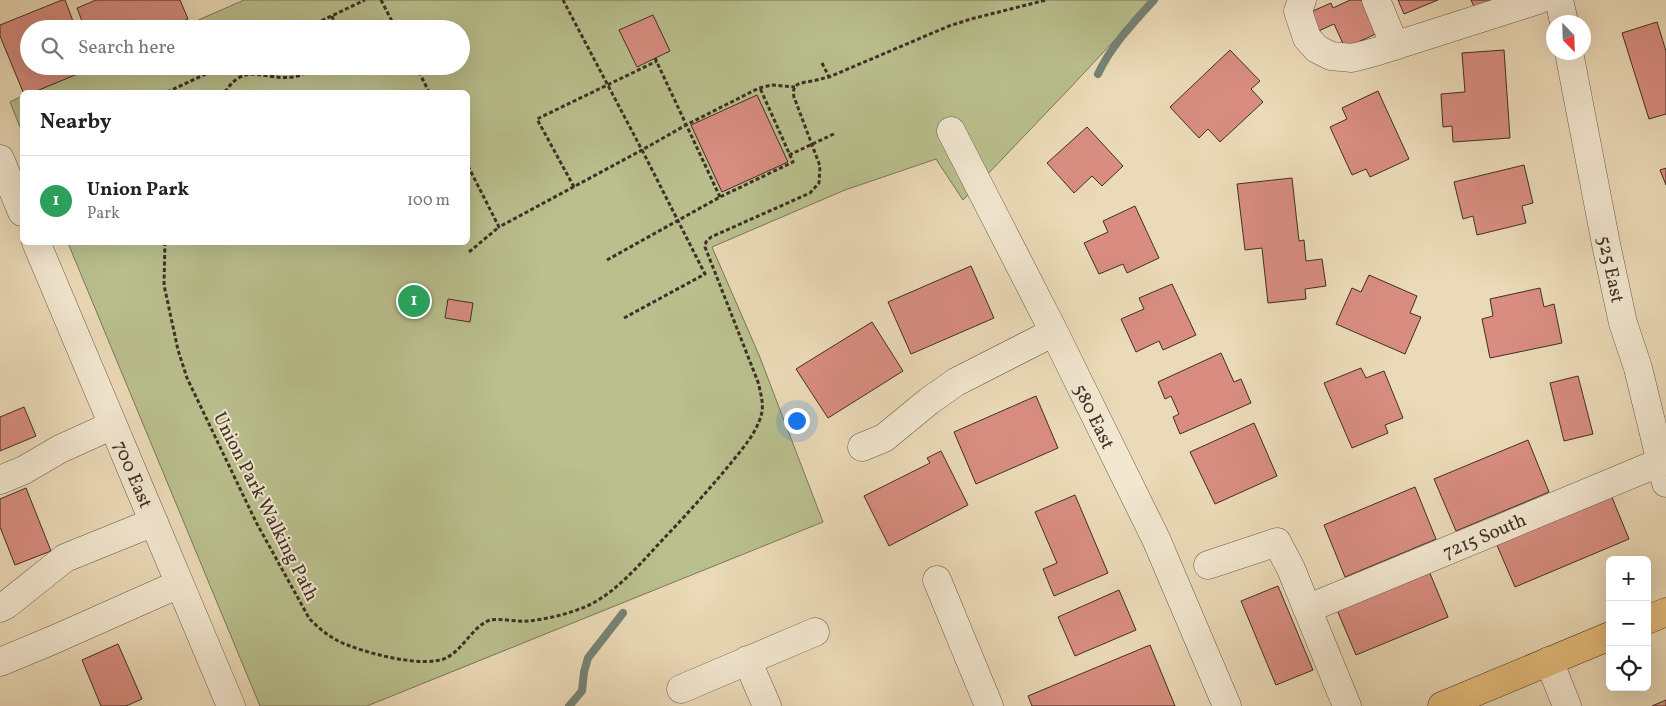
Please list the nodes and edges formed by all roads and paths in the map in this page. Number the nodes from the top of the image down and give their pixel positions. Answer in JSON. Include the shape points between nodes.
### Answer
{"nodes":[{"id":1,"x":365,"y":0,"type":"edge"},
{"id":2,"x":381,"y":0,"type":"edge"},
{"id":3,"x":563,"y":0,"type":"edge"},
{"id":4,"x":1046,"y":0,"type":"edge"},
{"id":5,"x":1302,"y":0,"type":"edge"},
{"id":6,"x":1376,"y":0,"type":"edge"},
{"id":7,"x":1538,"y":0,"type":"edge"},
{"id":8,"x":1559,"y":0,"type":"edge"},
{"id":9,"x":1562,"y":15,"type":"edge"},
{"id":10,"x":332,"y":16,"type":"junction"},
{"id":11,"x":323,"y":20,"type":"edge"},
{"id":12,"x":333,"y":20,"type":"edge"},
{"id":13,"x":391,"y":20,"type":"edge"},
{"id":14,"x":1395,"y":46,"type":"junction"},
{"id":15,"x":1571,"y":60,"type":"edge"},
{"id":16,"x":822,"y":63,"type":"dead end"},
{"id":17,"x":204,"y":75,"type":"edge"},
{"id":18,"x":242,"y":75,"type":"edge"},
{"id":19,"x":259,"y":75,"type":"edge"},
{"id":20,"x":298,"y":75,"type":"edge"},
{"id":21,"x":420,"y":75,"type":"edge"},
{"id":22,"x":829,"y":76,"type":"junction"},
{"id":23,"x":607,"y":85,"type":"junction"},
{"id":24,"x":795,"y":87,"type":"junction"},
{"id":25,"x":760,"y":88,"type":"junction"},
{"id":26,"x":171,"y":90,"type":"edge"},
{"id":27,"x":227,"y":90,"type":"edge"},
{"id":28,"x":428,"y":90,"type":"edge"},
{"id":29,"x":686,"y":125,"type":"junction"},
{"id":30,"x":951,"y":131,"type":"dead end"},
{"id":31,"x":836,"y":133,"type":"dead end"},
{"id":32,"x":813,"y":144,"type":"junction"},
{"id":33,"x":642,"y":150,"type":"junction"},
{"id":34,"x":790,"y":155,"type":"junction"},
{"id":35,"x":0,"y":159,"type":"edge"},
{"id":36,"x":470,"y":170,"type":"edge"},
{"id":37,"x":574,"y":187,"type":"junction"},
{"id":38,"x":720,"y":197,"type":"junction"},
{"id":39,"x":20,"y":207,"type":"edge"},
{"id":40,"x":677,"y":220,"type":"junction"},
{"id":41,"x":499,"y":227,"type":"junction"},
{"id":42,"x":37,"y":245,"type":"edge"},
{"id":43,"x":165,"y":245,"type":"edge"},
{"id":44,"x":469,"y":252,"type":"dead end"},
{"id":45,"x":607,"y":260,"type":"dead end"},
{"id":46,"x":624,"y":318,"type":"dead end"},
{"id":47,"x":1054,"y":332,"type":"junction"},
{"id":48,"x":113,"y":425,"type":"junction"},
{"id":49,"x":862,"y":447,"type":"dead end"},
{"id":50,"x":1663,"y":473,"type":"edge"},
{"id":51,"x":0,"y":480,"type":"edge"},
{"id":52,"x":154,"y":522,"type":"junction"},
{"id":53,"x":1208,"y":565,"type":"dead end"},
{"id":54,"x":937,"y":580,"type":"dead end"},
{"id":55,"x":179,"y":584,"type":"junction"},
{"id":56,"x":0,"y":608,"type":"edge"},
{"id":57,"x":1307,"y":609,"type":"junction"},
{"id":58,"x":1666,"y":612,"type":"edge"},
{"id":59,"x":1651,"y":618,"type":"edge"},
{"id":60,"x":815,"y":632,"type":"dead end"},
{"id":61,"x":1606,"y":638,"type":"edge"},
{"id":62,"x":747,"y":660,"type":"junction"},
{"id":63,"x":1549,"y":661,"type":"junction"},
{"id":64,"x":0,"y":662,"type":"edge"},
{"id":65,"x":681,"y":688,"type":"dead end"},
{"id":66,"x":231,"y":706,"type":"edge"},
{"id":67,"x":767,"y":706,"type":"edge"},
{"id":68,"x":989,"y":706,"type":"edge"},
{"id":69,"x":1227,"y":706,"type":"edge"},
{"id":70,"x":1347,"y":706,"type":"edge"},
{"id":71,"x":1442,"y":706,"type":"edge"},
{"id":72,"x":1567,"y":706,"type":"edge"}],
"edges":[{"from":1,"to":10,"type":"path"},
{"from":2,"to":13,"type":"path"},
{"from":3,"to":23,"type":"path"},
{"from":4,"to":22,"type":"path","via":[[949,26]]},
{"from":5,"to":14,"type":"street","via":[[1298,11],[1307,38],[1317,49],[1331,56],[1352,58]]},
{"from":6,"to":14,"type":"street"},
{"from":7,"to":14,"type":"street"},
{"from":8,"to":9,"type":"street"},
{"from":10,"to":11,"type":"path"},
{"from":10,"to":12,"type":"path"},
{"from":15,"to":50,"type":"street","name":"525 East","via":[[1623,323],[1638,368]]},
{"from":16,"to":22,"type":"path"},
{"from":17,"to":26,"type":"path"},
{"from":18,"to":27,"type":"path"},
{"from":19,"to":20,"type":"path","via":[[282,78]]},
{"from":21,"to":28,"type":"path"},
{"from":22,"to":24,"type":"path"},
{"from":23,"to":29,"type":"path","via":[[656,60]]},
{"from":23,"to":33,"type":"path"},
{"from":23,"to":37,"type":"path","via":[[537,119]]},
{"from":24,"to":25,"type":"path","via":[[772,85]]},
{"from":24,"to":32,"type":"path","name":"Union Park Walking Path","via":[[794,98]]},
{"from":25,"to":29,"type":"path"},
{"from":25,"to":34,"type":"path"},
{"from":29,"to":33,"type":"path"},
{"from":29,"to":38,"type":"path"},
{"from":30,"to":47,"type":"street","name":"580 East"},
{"from":31,"to":32,"type":"path"},
{"from":32,"to":34,"type":"path"},
{"from":32,"to":43,"type":"path","name":"Union Park Walking Path","via":[[820,166],[819,183],[815,189],[706,242],[705,247],[764,403],[750,438],[686,515],[617,586],[600,599],[551,617],[527,621],[493,619],[481,625],[452,654],[434,662],[399,659],[339,641],[309,618],[256,522],[187,378],[164,285]]},
{"from":33,"to":37,"type":"path"},
{"from":33,"to":40,"type":"path"},
{"from":34,"to":38,"type":"path","via":[[793,162]]},
{"from":35,"to":39,"type":"street"},
{"from":36,"to":41,"type":"path"},
{"from":37,"to":41,"type":"path"},
{"from":38,"to":40,"type":"path"},
{"from":40,"to":45,"type":"path"},
{"from":40,"to":46,"type":"path","via":[[705,274]]},
{"from":41,"to":44,"type":"path"},
{"from":42,"to":48,"type":"street","name":"700 East"},
{"from":47,"to":49,"type":"street","via":[[956,382],[884,438]]},
{"from":47,"to":69,"type":"street","name":"580 East","via":[[1156,539]]},
{"from":48,"to":51,"type":"street"},
{"from":48,"to":52,"type":"street","name":"700 East"},
{"from":50,"to":57,"type":"street","name":"7215 South"},
{"from":52,"to":55,"type":"street","name":"700 East"},
{"from":52,"to":56,"type":"street","via":[[65,558]]},
{"from":53,"to":57,"type":"street","via":[[1277,542]]},
{"from":54,"to":68,"type":"street"},
{"from":55,"to":64,"type":"street"},
{"from":55,"to":66,"type":"street","name":"700 East"},
{"from":57,"to":70,"type":"street"},
{"from":58,"to":59,"type":"main road"},
{"from":60,"to":62,"type":"street"},
{"from":61,"to":63,"type":"main road"},
{"from":62,"to":65,"type":"street"},
{"from":62,"to":67,"type":"street"},
{"from":63,"to":71,"type":"main road"},
{"from":63,"to":72,"type":"street"}]}
